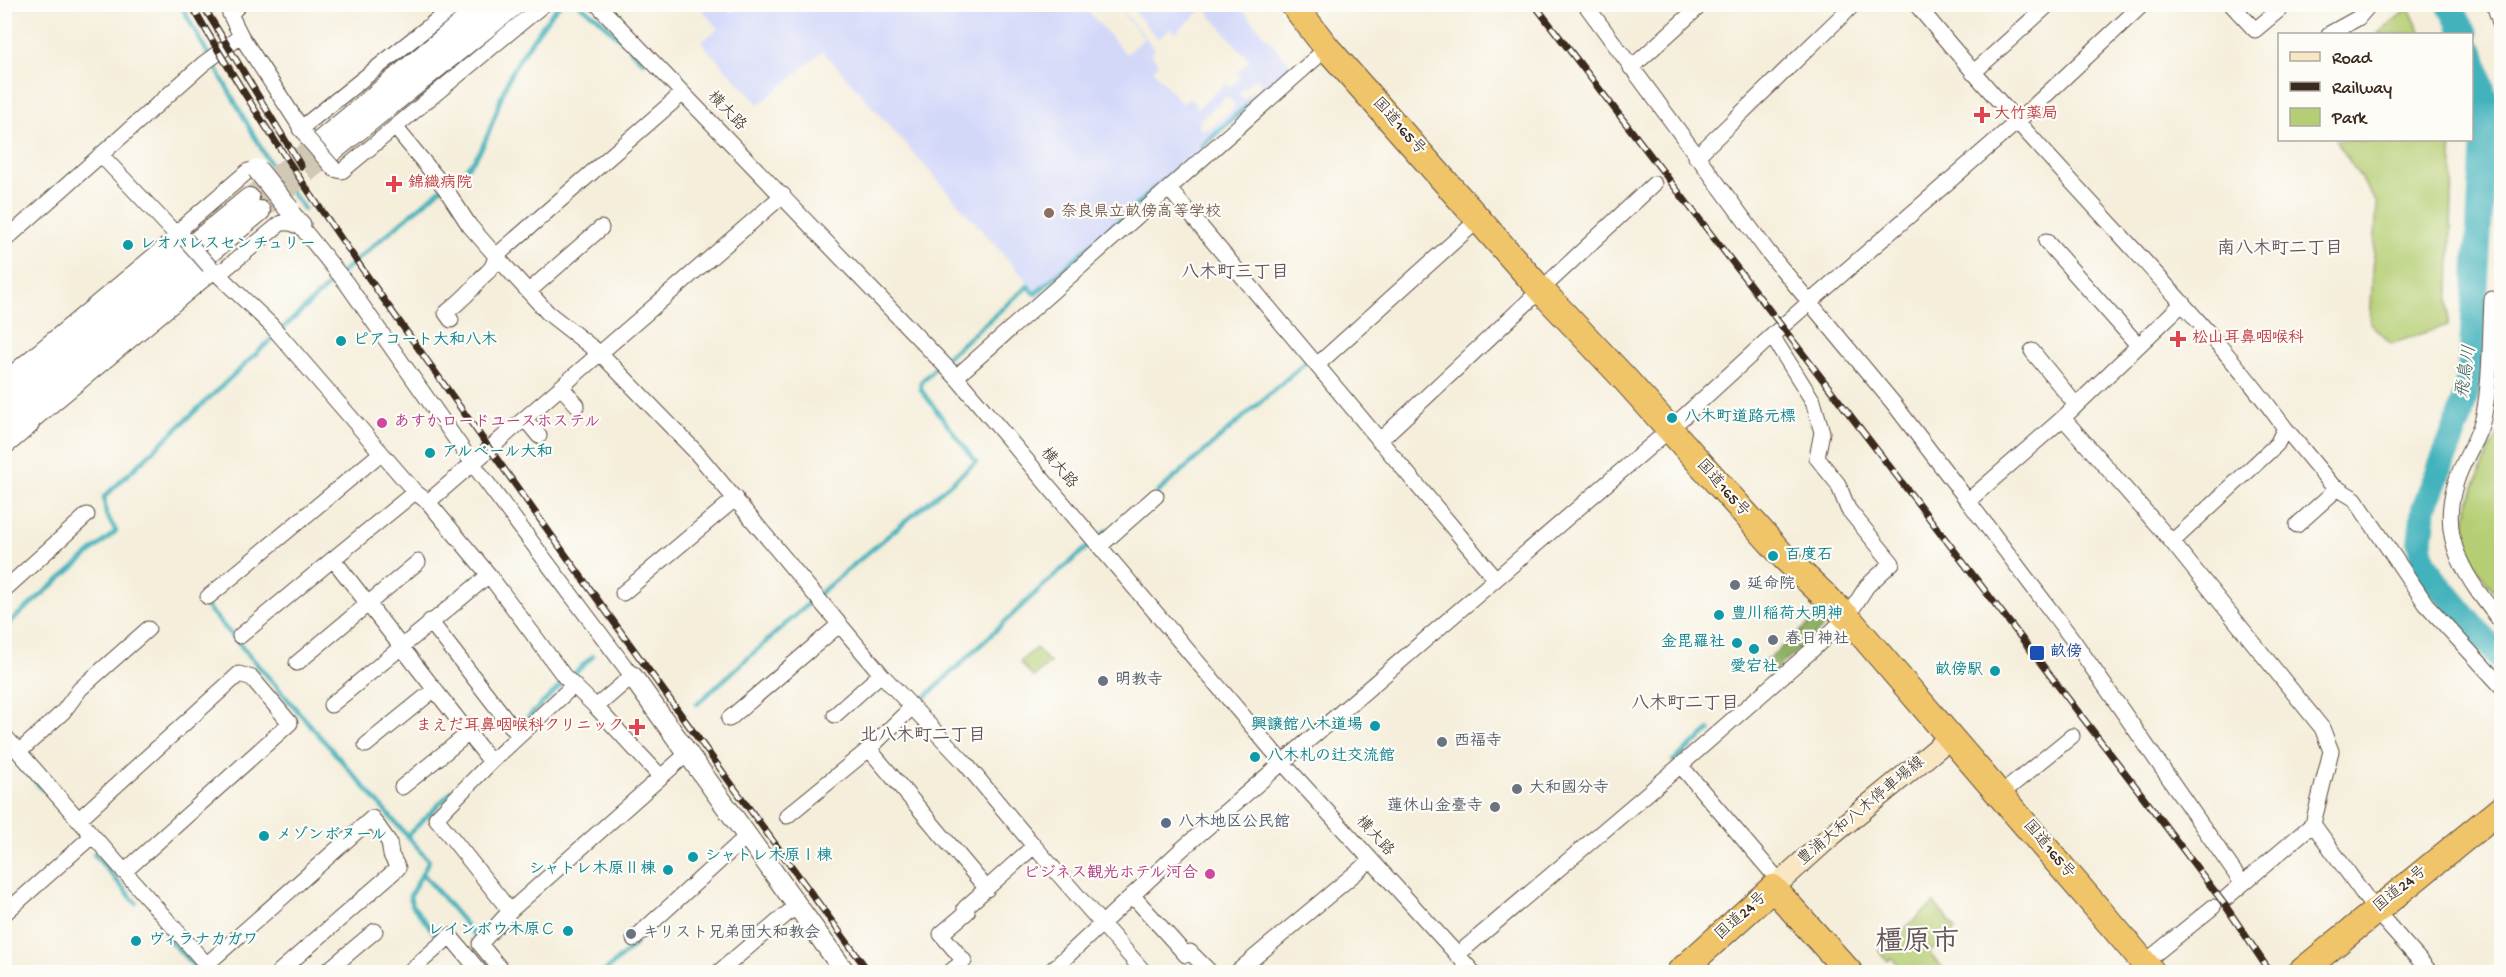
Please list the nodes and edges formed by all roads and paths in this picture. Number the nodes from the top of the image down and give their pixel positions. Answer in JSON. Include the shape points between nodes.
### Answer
{"nodes":[{"id":1,"x":240,"y":4,"type":"edge"},
{"id":2,"x":457,"y":4,"type":"edge"},
{"id":3,"x":484,"y":4,"type":"edge"},
{"id":4,"x":516,"y":4,"type":"edge"},
{"id":5,"x":544,"y":4,"type":"edge"},
{"id":6,"x":597,"y":4,"type":"edge"},
{"id":7,"x":1585,"y":4,"type":"edge"},
{"id":8,"x":1702,"y":4,"type":"edge"},
{"id":9,"x":1854,"y":4,"type":"edge"},
{"id":10,"x":1916,"y":4,"type":"edge"},
{"id":11,"x":2049,"y":4,"type":"edge"},
{"id":12,"x":2143,"y":4,"type":"edge"},
{"id":13,"x":2231,"y":4,"type":"edge"},
{"id":14,"x":2286,"y":4,"type":"edge"},
{"id":15,"x":2370,"y":4,"type":"edge"},
{"id":16,"x":2494,"y":4,"type":"edge"},
{"id":17,"x":1297,"y":6,"type":"edge"},
{"id":18,"x":2502,"y":29,"type":"edge"},
{"id":19,"x":2331,"y":33,"type":"edge"},
{"id":20,"x":241,"y":36,"type":"junction"},
{"id":21,"x":1327,"y":48,"type":"junction"},
{"id":22,"x":1631,"y":68,"type":"junction"},
{"id":23,"x":1973,"y":73,"type":"junction"},
{"id":24,"x":683,"y":93,"type":"junction"},
{"id":25,"x":2017,"y":122,"type":"junction"},
{"id":26,"x":395,"y":127,"type":"junction"},
{"id":27,"x":318,"y":147,"type":"junction"},
{"id":28,"x":101,"y":155,"type":"junction"},
{"id":29,"x":1696,"y":157,"type":"junction"},
{"id":30,"x":257,"y":169,"type":"joint"},
{"id":31,"x":1654,"y":184,"type":"dead end"},
{"id":32,"x":1170,"y":190,"type":"junction"},
{"id":33,"x":783,"y":195,"type":"junction"},
{"id":34,"x":285,"y":216,"type":"junction"},
{"id":35,"x":1479,"y":219,"type":"junction"},
{"id":36,"x":601,"y":228,"type":"dead end"},
{"id":37,"x":183,"y":236,"type":"junction"},
{"id":38,"x":4,"y":241,"type":"edge"},
{"id":39,"x":2046,"y":241,"type":"dead end"},
{"id":40,"x":496,"y":256,"type":"junction"},
{"id":41,"x":212,"y":269,"type":"junction"},
{"id":42,"x":1540,"y":289,"type":"junction"},
{"id":43,"x":529,"y":291,"type":"junction"},
{"id":44,"x":2492,"y":299,"type":"dead end"},
{"id":45,"x":1810,"y":303,"type":"junction"},
{"id":46,"x":2183,"y":303,"type":"junction"},
{"id":47,"x":451,"y":320,"type":"dead end"},
{"id":48,"x":2502,"y":321,"type":"edge"},
{"id":49,"x":1772,"y":336,"type":"junction"},
{"id":50,"x":2138,"y":345,"type":"junction"},
{"id":51,"x":2032,"y":351,"type":"dead end"},
{"id":52,"x":601,"y":354,"type":"junction"},
{"id":53,"x":1317,"y":365,"type":"junction"},
{"id":54,"x":956,"y":377,"type":"junction"},
{"id":55,"x":4,"y":380,"type":"edge"},
{"id":56,"x":2487,"y":384,"type":"junction"},
{"id":57,"x":562,"y":388,"type":"junction"},
{"id":58,"x":4,"y":401,"type":"edge"},
{"id":59,"x":577,"y":405,"type":"dead end"},
{"id":60,"x":2076,"y":405,"type":"junction"},
{"id":61,"x":2062,"y":418,"type":"junction"},
{"id":62,"x":525,"y":419,"type":"junction"},
{"id":63,"x":4,"y":424,"type":"edge"},
{"id":64,"x":30,"y":424,"type":"joint"},
{"id":65,"x":2285,"y":428,"type":"junction"},
{"id":66,"x":1669,"y":430,"type":"junction"},
{"id":67,"x":539,"y":436,"type":"dead end"},
{"id":68,"x":1379,"y":441,"type":"junction"},
{"id":69,"x":4,"y":445,"type":"edge"},
{"id":70,"x":381,"y":453,"type":"junction"},
{"id":71,"x":473,"y":464,"type":"junction"},
{"id":72,"x":2338,"y":488,"type":"junction"},
{"id":73,"x":415,"y":492,"type":"junction"},
{"id":74,"x":1156,"y":496,"type":"dead end"},
{"id":75,"x":736,"y":498,"type":"junction"},
{"id":76,"x":1968,"y":501,"type":"junction"},
{"id":77,"x":428,"y":502,"type":"junction"},
{"id":78,"x":87,"y":515,"type":"dead end"},
{"id":79,"x":2296,"y":525,"type":"dead end"},
{"id":80,"x":1095,"y":540,"type":"junction"},
{"id":81,"x":2172,"y":542,"type":"junction"},
{"id":82,"x":333,"y":559,"type":"junction"},
{"id":83,"x":418,"y":562,"type":"dead end"},
{"id":84,"x":489,"y":575,"type":"junction"},
{"id":85,"x":1495,"y":578,"type":"junction"},
{"id":86,"x":4,"y":590,"type":"edge"},
{"id":87,"x":623,"y":593,"type":"dead end"},
{"id":88,"x":208,"y":597,"type":"dead end"},
{"id":89,"x":368,"y":604,"type":"junction"},
{"id":90,"x":1847,"y":617,"type":"junction"},
{"id":91,"x":430,"y":621,"type":"junction"},
{"id":92,"x":2502,"y":623,"type":"edge"},
{"id":93,"x":840,"y":624,"type":"junction"},
{"id":94,"x":148,"y":629,"type":"dead end"},
{"id":95,"x":240,"y":636,"type":"dead end"},
{"id":96,"x":401,"y":647,"type":"junction"},
{"id":97,"x":297,"y":663,"type":"dead end"},
{"id":98,"x":881,"y":674,"type":"junction"},
{"id":99,"x":632,"y":676,"type":"junction"},
{"id":100,"x":574,"y":685,"type":"junction"},
{"id":101,"x":2502,"y":687,"type":"edge"},
{"id":102,"x":435,"y":689,"type":"junction"},
{"id":103,"x":331,"y":705,"type":"dead end"},
{"id":104,"x":596,"y":707,"type":"junction"},
{"id":105,"x":911,"y":708,"type":"junction"},
{"id":106,"x":835,"y":715,"type":"dead end"},
{"id":107,"x":729,"y":719,"type":"dead end"},
{"id":108,"x":469,"y":733,"type":"junction"},
{"id":109,"x":4,"y":735,"type":"edge"},
{"id":110,"x":519,"y":736,"type":"junction"},
{"id":111,"x":2072,"y":736,"type":"dead end"},
{"id":112,"x":1951,"y":737,"type":"junction"},
{"id":113,"x":366,"y":745,"type":"dead end"},
{"id":114,"x":869,"y":749,"type":"junction"},
{"id":115,"x":20,"y":751,"type":"junction"},
{"id":116,"x":688,"y":753,"type":"junction"},
{"id":117,"x":491,"y":762,"type":"junction"},
{"id":118,"x":1282,"y":762,"type":"junction"},
{"id":119,"x":1681,"y":765,"type":"junction"},
{"id":120,"x":660,"y":776,"type":"junction"},
{"id":121,"x":402,"y":787,"type":"dead end"},
{"id":122,"x":2001,"y":794,"type":"junction"},
{"id":123,"x":2502,"y":808,"type":"edge"},
{"id":124,"x":786,"y":816,"type":"dead end"},
{"id":125,"x":78,"y":820,"type":"junction"},
{"id":126,"x":2313,"y":824,"type":"junction"},
{"id":127,"x":92,"y":836,"type":"junction"},
{"id":128,"x":747,"y":836,"type":"junction"},
{"id":129,"x":1034,"y":846,"type":"junction"},
{"id":130,"x":1371,"y":860,"type":"junction"},
{"id":131,"x":124,"y":872,"type":"junction"},
{"id":132,"x":2242,"y":883,"type":"junction"},
{"id":133,"x":1777,"y":885,"type":"junction"},
{"id":134,"x":987,"y":889,"type":"junction"},
{"id":135,"x":1132,"y":895,"type":"junction"},
{"id":136,"x":2226,"y":898,"type":"dead end"},
{"id":137,"x":796,"y":906,"type":"junction"},
{"id":138,"x":2213,"y":908,"type":"dead end"},
{"id":139,"x":2375,"y":910,"type":"junction"},
{"id":140,"x":510,"y":911,"type":"junction"},
{"id":141,"x":4,"y":914,"type":"edge"},
{"id":142,"x":1101,"y":925,"type":"junction"},
{"id":143,"x":375,"y":931,"type":"dead end"},
{"id":144,"x":634,"y":939,"type":"dead end"},
{"id":145,"x":1457,"y":955,"type":"junction"},
{"id":146,"x":2148,"y":968,"type":"edge"},
{"id":147,"x":210,"y":969,"type":"edge"},
{"id":148,"x":279,"y":972,"type":"edge"},
{"id":149,"x":326,"y":972,"type":"edge"},
{"id":150,"x":409,"y":972,"type":"edge"},
{"id":151,"x":480,"y":972,"type":"edge"},
{"id":152,"x":503,"y":972,"type":"edge"},
{"id":153,"x":719,"y":972,"type":"edge"},
{"id":154,"x":845,"y":972,"type":"edge"},
{"id":155,"x":950,"y":972,"type":"edge"},
{"id":156,"x":1050,"y":972,"type":"edge"},
{"id":157,"x":1144,"y":972,"type":"edge"},
{"id":158,"x":1210,"y":972,"type":"edge"},
{"id":159,"x":1237,"y":972,"type":"edge"},
{"id":160,"x":1473,"y":972,"type":"edge"},
{"id":161,"x":1680,"y":972,"type":"edge"},
{"id":162,"x":1849,"y":972,"type":"edge"},
{"id":163,"x":2301,"y":972,"type":"edge"},
{"id":164,"x":2430,"y":972,"type":"edge"}],
"edges":[{"from":1,"to":20,"type":"street","via":[[230,14]]},
{"from":2,"to":27,"type":"street"},
{"from":3,"to":27,"type":"street"},
{"from":4,"to":27,"type":"street"},
{"from":5,"to":26,"type":"street"},
{"from":6,"to":24,"type":"street","name":"横大路"},
{"from":7,"to":22,"type":"street"},
{"from":8,"to":22,"type":"street"},
{"from":9,"to":29,"type":"street"},
{"from":10,"to":23,"type":"street"},
{"from":11,"to":23,"type":"street"},
{"from":12,"to":25,"type":"street"},
{"from":13,"to":14,"type":"street","via":[[2255,30]]},
{"from":15,"to":19,"type":"street","via":[[2358,18]]},
{"from":16,"to":18,"type":"street"},
{"from":17,"to":21,"type":"highway","name":"国道165号"},
{"from":20,"to":27,"type":"street"},
{"from":20,"to":28,"type":"street","via":[[202,64]]},
{"from":21,"to":32,"type":"street"},
{"from":21,"to":35,"type":"highway","name":"国道165号"},
{"from":22,"to":29,"type":"street"},
{"from":23,"to":25,"type":"street"},
{"from":24,"to":33,"type":"street","name":"横大路"},
{"from":24,"to":40,"type":"street"},
{"from":25,"to":45,"type":"street"},
{"from":25,"to":46,"type":"street"},
{"from":26,"to":27,"type":"street","via":[[342,171]]},
{"from":26,"to":40,"type":"street"},
{"from":28,"to":37,"type":"street","via":[[171,229]]},
{"from":28,"to":38,"type":"street"},
{"from":29,"to":45,"type":"street"},
{"from":30,"to":34,"type":"street","bridge":true},
{"from":30,"to":37,"type":"street","via":[[248,171],[184,226]]},
{"from":31,"to":42,"type":"street"},
{"from":32,"to":53,"type":"street"},
{"from":32,"to":54,"type":"street"},
{"from":33,"to":52,"type":"street"},
{"from":33,"to":54,"type":"street","name":"横大路"},
{"from":34,"to":41,"type":"street","via":[[225,269]]},
{"from":34,"to":71,"type":"street","via":[[303,224],[302,228],[347,284]]},
{"from":35,"to":42,"type":"highway","name":"国道165号"},
{"from":35,"to":53,"type":"street"},
{"from":36,"to":43,"type":"street"},
{"from":37,"to":41,"type":"street","bridge":true},
{"from":37,"to":55,"type":"street"},
{"from":39,"to":50,"type":"street"},
{"from":40,"to":43,"type":"street"},
{"from":40,"to":47,"type":"street","via":[[492,270],[446,313]]},
{"from":41,"to":64,"type":"street"},
{"from":41,"to":70,"type":"street","via":[[271,326]]},
{"from":42,"to":66,"type":"highway","name":"国道165号"},
{"from":42,"to":68,"type":"street"},
{"from":43,"to":52,"type":"street","via":[[548,313]]},
{"from":44,"to":56,"type":"street"},
{"from":45,"to":49,"type":"street"},
{"from":45,"to":76,"type":"street"},
{"from":46,"to":50,"type":"street"},
{"from":46,"to":65,"type":"street"},
{"from":48,"to":56,"type":"street","via":[[2497,378]]},
{"from":49,"to":66,"type":"street"},
{"from":49,"to":90,"type":"street","via":[[1813,401],[1822,432],[1817,458],[1838,484],[1848,509],[1892,563],[1867,586]]},
{"from":50,"to":60,"type":"street"},
{"from":51,"to":60,"type":"street"},
{"from":52,"to":57,"type":"street"},
{"from":52,"to":75,"type":"street"},
{"from":53,"to":68,"type":"street"},
{"from":54,"to":80,"type":"street","name":"横大路"},
{"from":56,"to":92,"type":"street","via":[[2484,416],[2456,482],[2449,518],[2462,568]]},
{"from":57,"to":59,"type":"street"},
{"from":57,"to":62,"type":"street"},
{"from":58,"to":63,"type":"street","via":[[254,205]]},
{"from":60,"to":61,"type":"street"},
{"from":61,"to":76,"type":"street"},
{"from":61,"to":81,"type":"street"},
{"from":62,"to":67,"type":"street"},
{"from":62,"to":71,"type":"street"},
{"from":64,"to":69,"type":"street"},
{"from":65,"to":72,"type":"street"},
{"from":65,"to":81,"type":"street","via":[[2277,444]]},
{"from":66,"to":85,"type":"street"},
{"from":66,"to":90,"type":"highway","name":"国道165号","via":[[1784,557]]},
{"from":68,"to":85,"type":"street"},
{"from":70,"to":73,"type":"street"},
{"from":70,"to":88,"type":"street"},
{"from":71,"to":77,"type":"street"},
{"from":71,"to":99,"type":"street"},
{"from":72,"to":79,"type":"street"},
{"from":72,"to":101,"type":"street","via":[[2355,499],[2426,604]]},
{"from":73,"to":77,"type":"street"},
{"from":73,"to":82,"type":"street"},
{"from":74,"to":80,"type":"street"},
{"from":75,"to":87,"type":"street"},
{"from":75,"to":93,"type":"street"},
{"from":76,"to":132,"type":"street","via":[[2073,640]]},
{"from":77,"to":84,"type":"street"},
{"from":78,"to":86,"type":"street"},
{"from":80,"to":118,"type":"street","name":"横大路"},
{"from":81,"to":126,"type":"street","via":[[2322,728],[2331,751]]},
{"from":82,"to":89,"type":"street"},
{"from":82,"to":95,"type":"street"},
{"from":83,"to":89,"type":"street"},
{"from":84,"to":91,"type":"street"},
{"from":84,"to":100,"type":"street"},
{"from":85,"to":118,"type":"street"},
{"from":89,"to":96,"type":"street"},
{"from":89,"to":97,"type":"street"},
{"from":90,"to":112,"type":"highway","name":"国道165号"},
{"from":90,"to":119,"type":"street"},
{"from":91,"to":96,"type":"street"},
{"from":91,"to":110,"type":"street"},
{"from":93,"to":98,"type":"street"},
{"from":93,"to":107,"type":"street"},
{"from":94,"to":115,"type":"street","via":[[80,689],[63,712]]},
{"from":96,"to":102,"type":"street"},
{"from":96,"to":103,"type":"street"},
{"from":98,"to":105,"type":"street"},
{"from":98,"to":106,"type":"street"},
{"from":99,"to":104,"type":"street"},
{"from":99,"to":116,"type":"street"},
{"from":100,"to":104,"type":"street"},
{"from":100,"to":110,"type":"street"},
{"from":102,"to":108,"type":"street"},
{"from":102,"to":113,"type":"street"},
{"from":104,"to":120,"type":"street"},
{"from":105,"to":114,"type":"street"},
{"from":105,"to":129,"type":"street","via":[[965,763]]},
{"from":108,"to":117,"type":"street"},
{"from":108,"to":121,"type":"street"},
{"from":109,"to":115,"type":"street"},
{"from":110,"to":117,"type":"street"},
{"from":111,"to":122,"type":"street"},
{"from":112,"to":122,"type":"highway","name":"国道165号"},
{"from":112,"to":133,"type":"main road","name":"豊浦大和八木停車場線"},
{"from":114,"to":124,"type":"street"},
{"from":114,"to":134,"type":"street"},
{"from":115,"to":125,"type":"street"},
{"from":116,"to":120,"type":"street"},
{"from":116,"to":128,"type":"street"},
{"from":117,"to":140,"type":"street","via":[[436,818]]},
{"from":118,"to":130,"type":"street","name":"横大路"},
{"from":118,"to":135,"type":"street"},
{"from":119,"to":133,"type":"street"},
{"from":119,"to":145,"type":"street"},
{"from":120,"to":140,"type":"street"},
{"from":122,"to":146,"type":"highway","name":"国道165号"},
{"from":123,"to":139,"type":"highway","name":"国道24号"},
{"from":125,"to":127,"type":"street"},
{"from":125,"to":131,"type":"street","via":[[239,674],[252,678],[290,723]]},
{"from":126,"to":132,"type":"street"},
{"from":126,"to":139,"type":"street"},
{"from":127,"to":131,"type":"street"},
{"from":127,"to":141,"type":"street"},
{"from":128,"to":137,"type":"street"},
{"from":128,"to":144,"type":"street"},
{"from":129,"to":134,"type":"street"},
{"from":129,"to":142,"type":"street"},
{"from":130,"to":145,"type":"street","name":"横大路"},
{"from":130,"to":159,"type":"street"},
{"from":131,"to":147,"type":"street"},
{"from":132,"to":136,"type":"street"},
{"from":133,"to":161,"type":"highway","name":"国道24号"},
{"from":133,"to":162,"type":"highway","name":"国道24号"},
{"from":134,"to":155,"type":"street","via":[[941,934],[964,961]]},
{"from":135,"to":142,"type":"street"},
{"from":135,"to":158,"type":"street","via":[[1186,955],[1190,952]]},
{"from":137,"to":153,"type":"street"},
{"from":137,"to":154,"type":"street"},
{"from":138,"to":146,"type":"street"},
{"from":139,"to":163,"type":"highway","name":"国道24号"},
{"from":139,"to":164,"type":"street"},
{"from":140,"to":152,"type":"street","via":[[480,944]]},
{"from":142,"to":156,"type":"street"},
{"from":142,"to":157,"type":"street"},
{"from":143,"to":149,"type":"street"},
{"from":145,"to":160,"type":"street","name":"横大路"},
{"from":147,"to":148,"type":"street","via":[[372,818],[389,842],[398,868]]},
{"from":150,"to":151,"type":"street","via":[[450,936]]}]}
